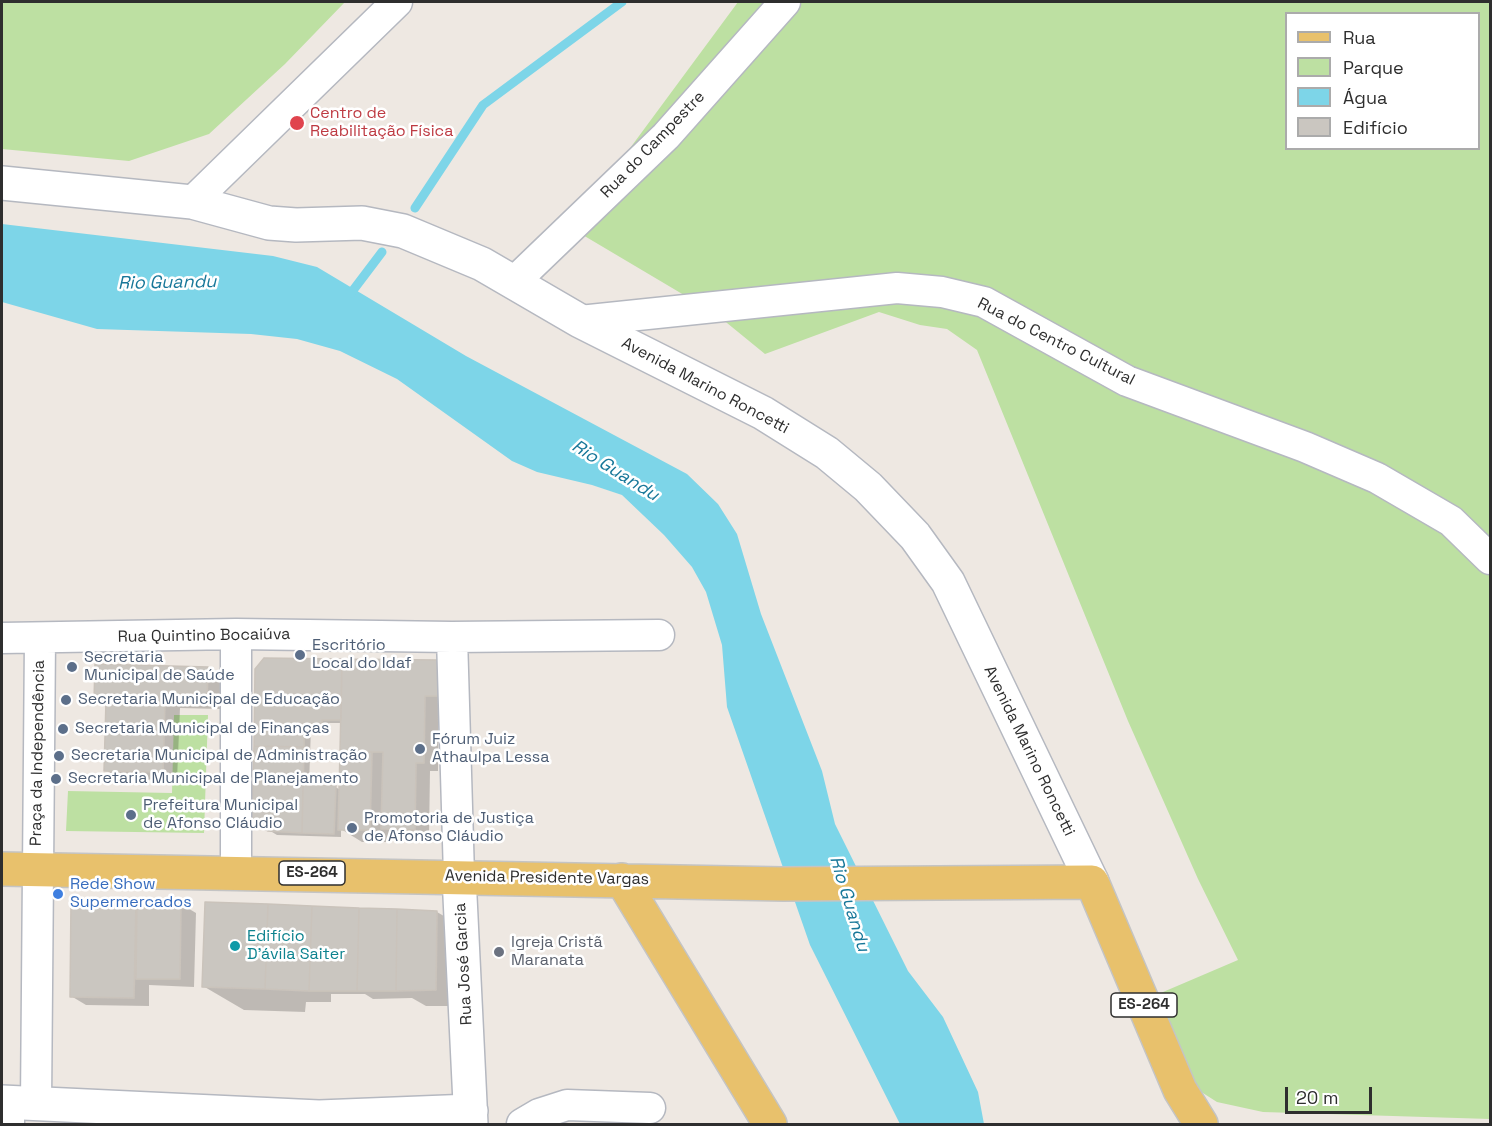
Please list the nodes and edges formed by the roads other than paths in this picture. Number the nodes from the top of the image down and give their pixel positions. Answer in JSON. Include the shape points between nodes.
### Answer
{"nodes":[{"id":1,"x":398,"y":2,"type":"edge"},
{"id":2,"x":785,"y":2,"type":"edge"},
{"id":3,"x":2,"y":183,"type":"edge"},
{"id":4,"x":192,"y":202,"type":"junction"},
{"id":5,"x":514,"y":282,"type":"junction"},
{"id":6,"x":580,"y":321,"type":"junction"},
{"id":7,"x":1491,"y":559,"type":"edge"},
{"id":8,"x":236,"y":634,"type":"junction"},
{"id":9,"x":659,"y":635,"type":"dead end"},
{"id":10,"x":452,"y":637,"type":"junction"},
{"id":11,"x":2,"y":638,"type":"edge"},
{"id":12,"x":40,"y":638,"type":"junction"},
{"id":13,"x":2,"y":869,"type":"edge"},
{"id":14,"x":37,"y":869,"type":"junction"},
{"id":15,"x":236,"y":872,"type":"junction"},
{"id":16,"x":459,"y":876,"type":"junction"},
{"id":17,"x":622,"y":880,"type":"junction"},
{"id":18,"x":1092,"y":882,"type":"junction"},
{"id":19,"x":14,"y":1108,"type":"edge"},
{"id":20,"x":650,"y":1108,"type":"dead end"},
{"id":21,"x":471,"y":1118,"type":"edge"},
{"id":22,"x":522,"y":1125,"type":"edge"},
{"id":23,"x":770,"y":1125,"type":"edge"},
{"id":24,"x":1201,"y":1125,"type":"edge"}],
"edges":[{"from":1,"to":4,"type":"street"},
{"from":2,"to":5,"type":"street","name":"Rua do Campestre","via":[[666,136]]},
{"from":3,"to":4,"type":"street","name":"Avenida Marino Roncetti"},
{"from":4,"to":5,"type":"street","name":"Avenida Marino Roncetti","via":[[269,222],[362,223],[403,231]]},
{"from":5,"to":6,"type":"street","name":"Avenida Marino Roncetti"},
{"from":6,"to":7,"type":"street","name":"Rua do Centro Cultural","via":[[897,288],[942,292],[984,302],[1127,381],[1377,478],[1451,521]]},
{"from":6,"to":18,"type":"street","name":"Avenida Marino Roncetti","via":[[763,413],[827,453],[915,536],[948,582]]},
{"from":8,"to":10,"type":"street","name":"Rua Quintino Bocaiúva"},
{"from":8,"to":12,"type":"street","name":"Rua Quintino Bocaiúva"},
{"from":8,"to":15,"type":"street"},
{"from":9,"to":10,"type":"street","name":"Rua Quintino Bocaiúva"},
{"from":10,"to":16,"type":"street","name":"Rua José Garcia"},
{"from":11,"to":12,"type":"street","name":"Rua Quintino Bocaiúva"},
{"from":12,"to":14,"type":"street","name":"Praça da Independência"},
{"from":13,"to":14,"type":"main road","name":"Avenida Presidente Vargas","number":"ES-264"},
{"from":14,"to":15,"type":"main road","name":"Avenida Presidente Vargas","number":"ES-264"},
{"from":14,"to":19,"type":"street","name":"Praça da Independência"},
{"from":15,"to":16,"type":"main road","name":"Avenida Presidente Vargas","number":"ES-264"},
{"from":16,"to":17,"type":"main road","name":"Avenida Presidente Vargas","number":"ES-264"},
{"from":16,"to":21,"type":"street","name":"Rua José Garcia"},
{"from":17,"to":18,"type":"main road","name":"Avenida Presidente Vargas","number":"ES-264","via":[[783,884]]},
{"from":17,"to":23,"type":"main road"},
{"from":18,"to":24,"type":"main road","name":"Avenida Marino Roncetti","number":"ES-264","via":[[1180,1090]]},
{"from":19,"to":21,"type":"street"},
{"from":20,"to":22,"type":"street","via":[[567,1105],[539,1114]]}]}
